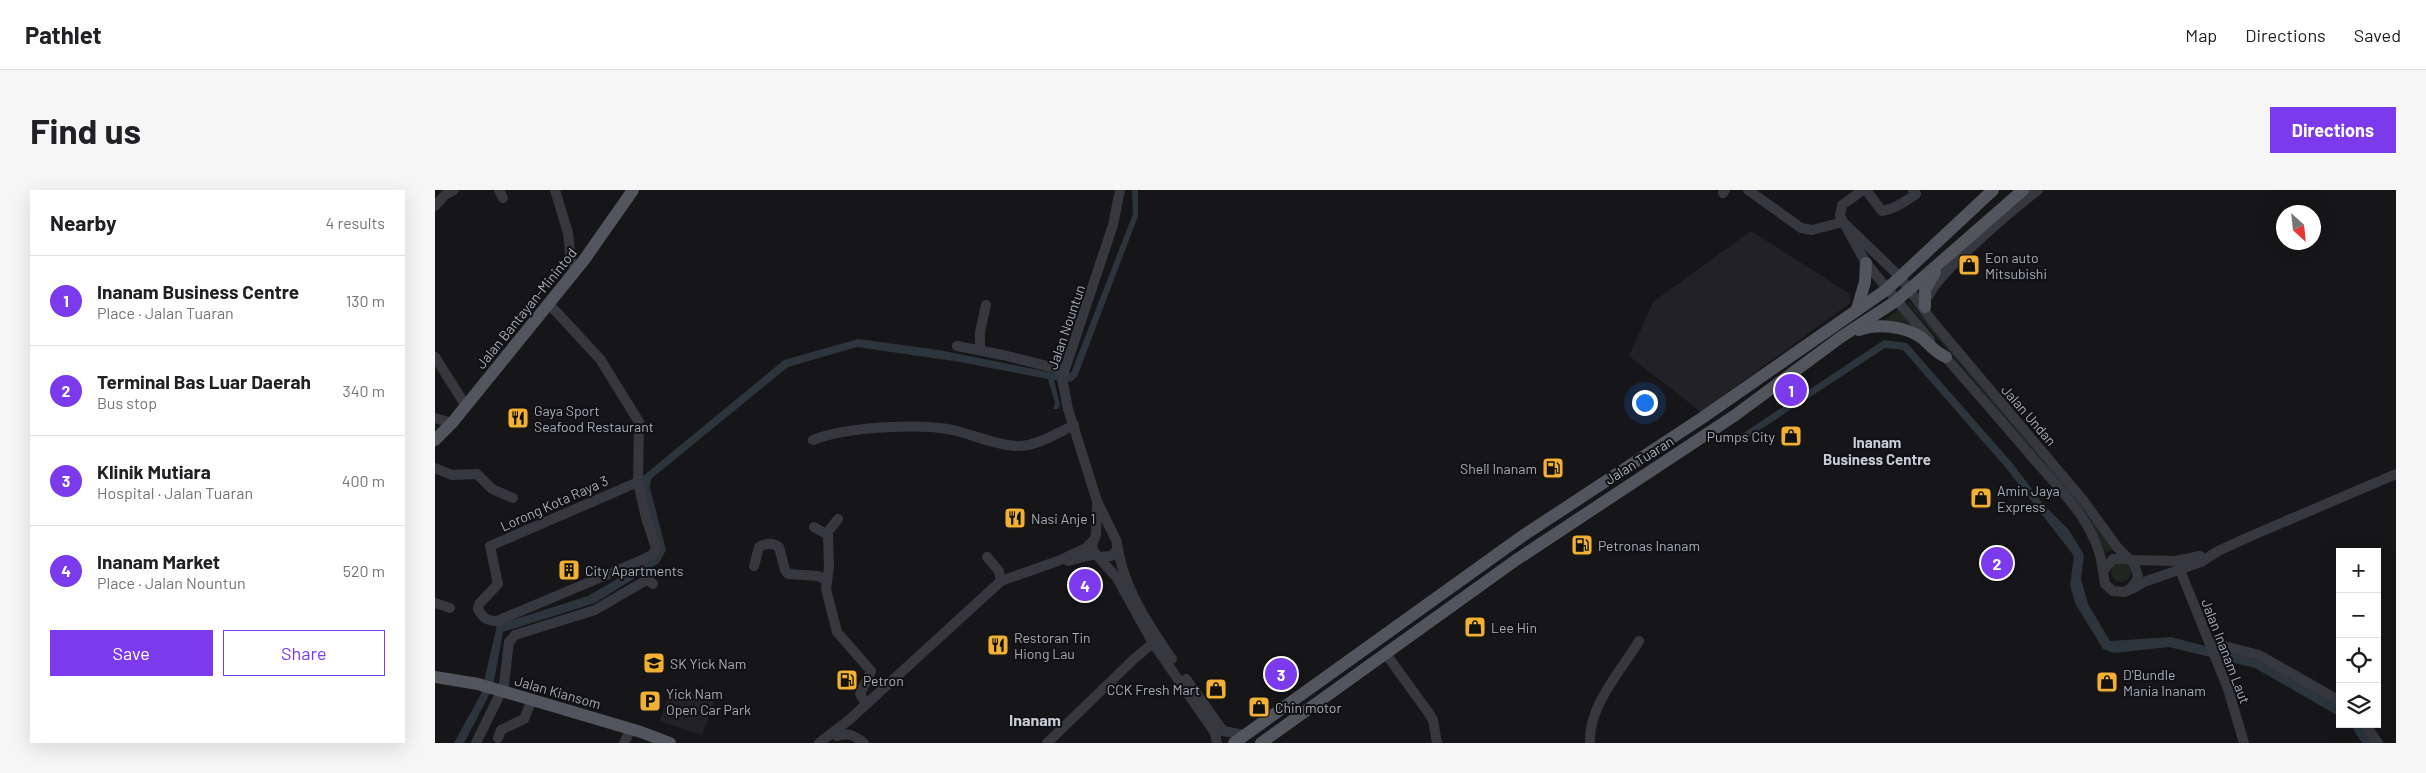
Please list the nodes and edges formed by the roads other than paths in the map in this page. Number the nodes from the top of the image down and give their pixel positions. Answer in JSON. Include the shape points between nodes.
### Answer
{"nodes":[{"id":1,"x":454,"y":190,"type":"edge"},
{"id":2,"x":555,"y":190,"type":"edge"},
{"id":3,"x":633,"y":190,"type":"edge"},
{"id":4,"x":1120,"y":190,"type":"edge"},
{"id":5,"x":1748,"y":190,"type":"edge"},
{"id":6,"x":1864,"y":190,"type":"edge"},
{"id":7,"x":1913,"y":190,"type":"edge"},
{"id":8,"x":1993,"y":190,"type":"edge"},
{"id":9,"x":2023,"y":190,"type":"edge"},
{"id":10,"x":2038,"y":190,"type":"edge"},
{"id":11,"x":435,"y":206,"type":"edge"},
{"id":12,"x":1843,"y":222,"type":"junction"},
{"id":13,"x":1866,"y":263,"type":"junction"},
{"id":14,"x":1940,"y":264,"type":"junction"},
{"id":15,"x":577,"y":269,"type":"junction"},
{"id":16,"x":1900,"y":277,"type":"junction"},
{"id":17,"x":1886,"y":290,"type":"junction"},
{"id":18,"x":1909,"y":291,"type":"junction"},
{"id":19,"x":1895,"y":301,"type":"junction"},
{"id":20,"x":549,"y":304,"type":"junction"},
{"id":21,"x":986,"y":305,"type":"dead end"},
{"id":22,"x":1925,"y":307,"type":"junction"},
{"id":23,"x":1857,"y":309,"type":"junction"},
{"id":24,"x":1933,"y":322,"type":"junction"},
{"id":25,"x":1841,"y":337,"type":"junction"},
{"id":26,"x":957,"y":346,"type":"dead end"},
{"id":27,"x":980,"y":350,"type":"junction"},
{"id":28,"x":435,"y":357,"type":"edge"},
{"id":29,"x":1946,"y":357,"type":"junction"},
{"id":30,"x":1063,"y":370,"type":"junction"},
{"id":31,"x":466,"y":406,"type":"junction"},
{"id":32,"x":435,"y":418,"type":"edge"},
{"id":33,"x":452,"y":423,"type":"junction"},
{"id":34,"x":1074,"y":425,"type":"junction"},
{"id":35,"x":435,"y":440,"type":"edge"},
{"id":36,"x":813,"y":440,"type":"dead end"},
{"id":37,"x":435,"y":468,"type":"edge"},
{"id":38,"x":2396,"y":474,"type":"edge"},
{"id":39,"x":638,"y":482,"type":"junction"},
{"id":40,"x":513,"y":498,"type":"dead end"},
{"id":41,"x":1097,"y":501,"type":"junction"},
{"id":42,"x":838,"y":519,"type":"dead end"},
{"id":43,"x":814,"y":527,"type":"dead end"},
{"id":44,"x":827,"y":533,"type":"junction"},
{"id":45,"x":1114,"y":536,"type":"junction"},
{"id":46,"x":1093,"y":540,"type":"junction"},
{"id":47,"x":1118,"y":546,"type":"junction"},
{"id":48,"x":2218,"y":551,"type":"junction"},
{"id":49,"x":1098,"y":556,"type":"junction"},
{"id":50,"x":987,"y":557,"type":"dead end"},
{"id":51,"x":2128,"y":560,"type":"junction"},
{"id":52,"x":2150,"y":561,"type":"junction"},
{"id":53,"x":755,"y":566,"type":"dead end"},
{"id":54,"x":2103,"y":570,"type":"junction"},
{"id":55,"x":2180,"y":570,"type":"junction"},
{"id":56,"x":826,"y":580,"type":"junction"},
{"id":57,"x":1001,"y":581,"type":"junction"},
{"id":58,"x":653,"y":584,"type":"dead end"},
{"id":59,"x":1131,"y":588,"type":"junction"},
{"id":60,"x":2129,"y":590,"type":"junction"},
{"id":61,"x":435,"y":603,"type":"edge"},
{"id":62,"x":450,"y":608,"type":"dead end"},
{"id":63,"x":1145,"y":631,"type":"junction"},
{"id":64,"x":1639,"y":641,"type":"dead end"},
{"id":65,"x":2209,"y":642,"type":"junction"},
{"id":66,"x":1153,"y":643,"type":"junction"},
{"id":67,"x":1386,"y":654,"type":"junction"},
{"id":68,"x":1137,"y":657,"type":"junction"},
{"id":69,"x":1172,"y":670,"type":"junction"},
{"id":70,"x":435,"y":678,"type":"edge"},
{"id":71,"x":500,"y":694,"type":"junction"},
{"id":72,"x":2336,"y":698,"type":"edge"},
{"id":73,"x":866,"y":704,"type":"junction"},
{"id":74,"x":529,"y":708,"type":"junction"},
{"id":75,"x":853,"y":722,"type":"junction"},
{"id":76,"x":2368,"y":728,"type":"edge"},
{"id":77,"x":498,"y":738,"type":"dead end"},
{"id":78,"x":626,"y":739,"type":"edge"},
{"id":79,"x":833,"y":739,"type":"edge"},
{"id":80,"x":1239,"y":739,"type":"edge"},
{"id":81,"x":476,"y":743,"type":"edge"},
{"id":82,"x":652,"y":743,"type":"edge"},
{"id":83,"x":671,"y":743,"type":"edge"},
{"id":84,"x":819,"y":743,"type":"edge"},
{"id":85,"x":866,"y":743,"type":"edge"},
{"id":86,"x":1047,"y":743,"type":"edge"},
{"id":87,"x":1217,"y":743,"type":"edge"},
{"id":88,"x":1261,"y":743,"type":"edge"},
{"id":89,"x":1437,"y":743,"type":"edge"},
{"id":90,"x":1590,"y":743,"type":"edge"},
{"id":91,"x":2244,"y":743,"type":"edge"},
{"id":92,"x":2378,"y":743,"type":"edge"}],
"edges":[{"from":1,"to":11,"type":"street"},
{"from":2,"to":15,"type":"street","via":[[568,233],[571,262]]},
{"from":3,"to":15,"type":"main road","name":"Jalan Bantayan-Minintod"},
{"from":4,"to":30,"type":"street","name":"Jalan Nountun","via":[[1098,274]]},
{"from":5,"to":12,"type":"street","via":[[1801,228],[1812,230]]},
{"from":6,"to":7,"type":"street","via":[[1882,211],[1893,210],[1916,194]]},
{"from":6,"to":12,"type":"street","via":[[1842,205],[1840,216]]},
{"from":8,"to":16,"type":"main road","name":"Jalan Tuaran"},
{"from":9,"to":14,"type":"main road","name":"Jalan Tuaran"},
{"from":10,"to":22,"type":"street","via":[[1935,284]]},
{"from":12,"to":13,"type":"street","name":"Jalan Undan"},
{"from":12,"to":16,"type":"street","name":"Jalan Undan"},
{"from":13,"to":17,"type":"street","name":"Jalan Undan"},
{"from":13,"to":23,"type":"main road","via":[[1865,282]]},
{"from":14,"to":18,"type":"main road","name":"Jalan Tuaran"},
{"from":14,"to":22,"type":"main road","via":[[1927,286]]},
{"from":15,"to":20,"type":"main road","name":"Jalan Bantayan-Minintod"},
{"from":16,"to":17,"type":"main road","name":"Jalan Tuaran"},
{"from":16,"to":18,"type":"street","name":"Jalan Undan"},
{"from":17,"to":19,"type":"street","name":"Jalan Undan"},
{"from":17,"to":23,"type":"main road","name":"Jalan Tuaran"},
{"from":18,"to":19,"type":"main road","name":"Jalan Tuaran"},
{"from":18,"to":24,"type":"street","name":"Jalan Undan"},
{"from":19,"to":25,"type":"main road","name":"Jalan Tuaran"},
{"from":19,"to":29,"type":"street","name":"Jalan Undan"},
{"from":20,"to":31,"type":"main road","name":"Jalan Bantayan-Minintod"},
{"from":20,"to":39,"type":"street","via":[[600,359],[639,422]]},
{"from":21,"to":27,"type":"street"},
{"from":22,"to":24,"type":"street"},
{"from":23,"to":80,"type":"main road","name":"Jalan Tuaran","via":[[1724,403],[1524,535]]},
{"from":24,"to":51,"type":"street","name":"Jalan Undan","via":[[2083,500]]},
{"from":25,"to":29,"type":"main road","via":[[1869,326],[1897,328],[1919,336],[1938,354]]},
{"from":25,"to":67,"type":"main road","name":"Jalan Tuaran","via":[[1742,411],[1545,540]]},
{"from":26,"to":27,"type":"street"},
{"from":27,"to":30,"type":"street"},
{"from":28,"to":31,"type":"street"},
{"from":29,"to":54,"type":"street","name":"Jalan Undan","via":[[2076,508],[2097,543]]},
{"from":30,"to":34,"type":"street","name":"Jalan Nountun","via":[[1063,384]]},
{"from":31,"to":33,"type":"main road","name":"Jalan Bantayan-Minintod"},
{"from":32,"to":33,"type":"street"},
{"from":33,"to":35,"type":"main road","name":"Jalan Bantayan-Minintod"},
{"from":34,"to":36,"type":"street","via":[[1034,443],[1017,446],[938,428],[867,429],[827,434]]},
{"from":34,"to":41,"type":"street","name":"Jalan Nountun"},
{"from":37,"to":40,"type":"street","via":[[452,475],[477,474],[492,489]]},
{"from":38,"to":48,"type":"street"},
{"from":39,"to":39,"type":"street","name":"Lorong Kota Raya 3","via":[[490,546],[497,584],[478,609],[488,621],[497,621],[653,554],[656,548]]},
{"from":41,"to":45,"type":"street","name":"Jalan Nountun"},
{"from":41,"to":46,"type":"street","name":"Jalan Nountun"},
{"from":42,"to":44,"type":"street"},
{"from":43,"to":44,"type":"street"},
{"from":44,"to":56,"type":"street","via":[[829,567]]},
{"from":45,"to":46,"type":"street","via":[[1103,533]]},
{"from":45,"to":47,"type":"street","name":"Jalan Nountun"},
{"from":46,"to":49,"type":"street","name":"Jalan Nountun"},
{"from":46,"to":57,"type":"street","via":[[1086,548],[1058,561]]},
{"from":47,"to":49,"type":"street","via":[[1111,556]]},
{"from":47,"to":59,"type":"street","name":"Jalan Nountun","via":[[1122,568]]},
{"from":48,"to":52,"type":"street","via":[[2189,559]]},
{"from":48,"to":55,"type":"street"},
{"from":49,"to":63,"type":"street","name":"Jalan Nountun","via":[[1117,578]]},
{"from":49,"to":75,"type":"street","via":[[1059,564],[1004,583]]},
{"from":50,"to":57,"type":"street","via":[[999,571]]},
{"from":51,"to":52,"type":"street"},
{"from":51,"to":54,"type":"street","via":[[2113,559]]},
{"from":51,"to":60,"type":"street","name":"Jalan Undan","via":[[2138,576]]},
{"from":52,"to":55,"type":"street","via":[[2159,568],[2176,567]]},
{"from":53,"to":56,"type":"street","via":[[759,547],[775,544],[788,574],[818,576]]},
{"from":54,"to":60,"type":"street","name":"Jalan Undan","via":[[2108,588],[2118,593]]},
{"from":55,"to":60,"type":"street"},
{"from":55,"to":65,"type":"street","name":"Jalan Inanam Laut"},
{"from":56,"to":73,"type":"street","via":[[839,637],[871,671],[860,694]]},
{"from":57,"to":73,"type":"street"},
{"from":58,"to":71,"type":"street","via":[[649,580],[643,582],[595,610],[515,635],[509,642]]},
{"from":59,"to":66,"type":"street"},
{"from":59,"to":80,"type":"street","name":"Jalan Nountun","via":[[1166,650],[1223,730]]},
{"from":61,"to":62,"type":"street"},
{"from":63,"to":66,"type":"street","name":"Jalan Nountun"},
{"from":63,"to":68,"type":"street"},
{"from":64,"to":90,"type":"street","via":[[1603,696],[1594,717]]},
{"from":65,"to":72,"type":"street","via":[[2259,656]]},
{"from":65,"to":91,"type":"street","name":"Jalan Inanam Laut"},
{"from":66,"to":68,"type":"street"},
{"from":66,"to":69,"type":"street","name":"Jalan Nountun"},
{"from":67,"to":88,"type":"main road","name":"Jalan Tuaran"},
{"from":67,"to":89,"type":"street","via":[[1433,720]]},
{"from":68,"to":69,"type":"street","via":[[1152,653]]},
{"from":68,"to":86,"type":"street"},
{"from":69,"to":87,"type":"street","name":"Jalan Nountun","via":[[1215,733]]},
{"from":70,"to":71,"type":"main road","name":"Jalan Kiansom"},
{"from":71,"to":74,"type":"main road","name":"Jalan Kiansom"},
{"from":71,"to":81,"type":"street"},
{"from":71,"to":83,"type":"main road","name":"Jalan Kiansom"},
{"from":73,"to":84,"type":"street"},
{"from":74,"to":77,"type":"street","via":[[524,719],[501,730]]},
{"from":74,"to":78,"type":"main road","name":"Jalan Kiansom"},
{"from":75,"to":79,"type":"street"},
{"from":75,"to":85,"type":"street"},
{"from":76,"to":92,"type":"street"},
{"from":78,"to":82,"type":"main road","name":"Jalan Kiansom"},
{"from":79,"to":85,"type":"street","via":[[846,733]]}]}
